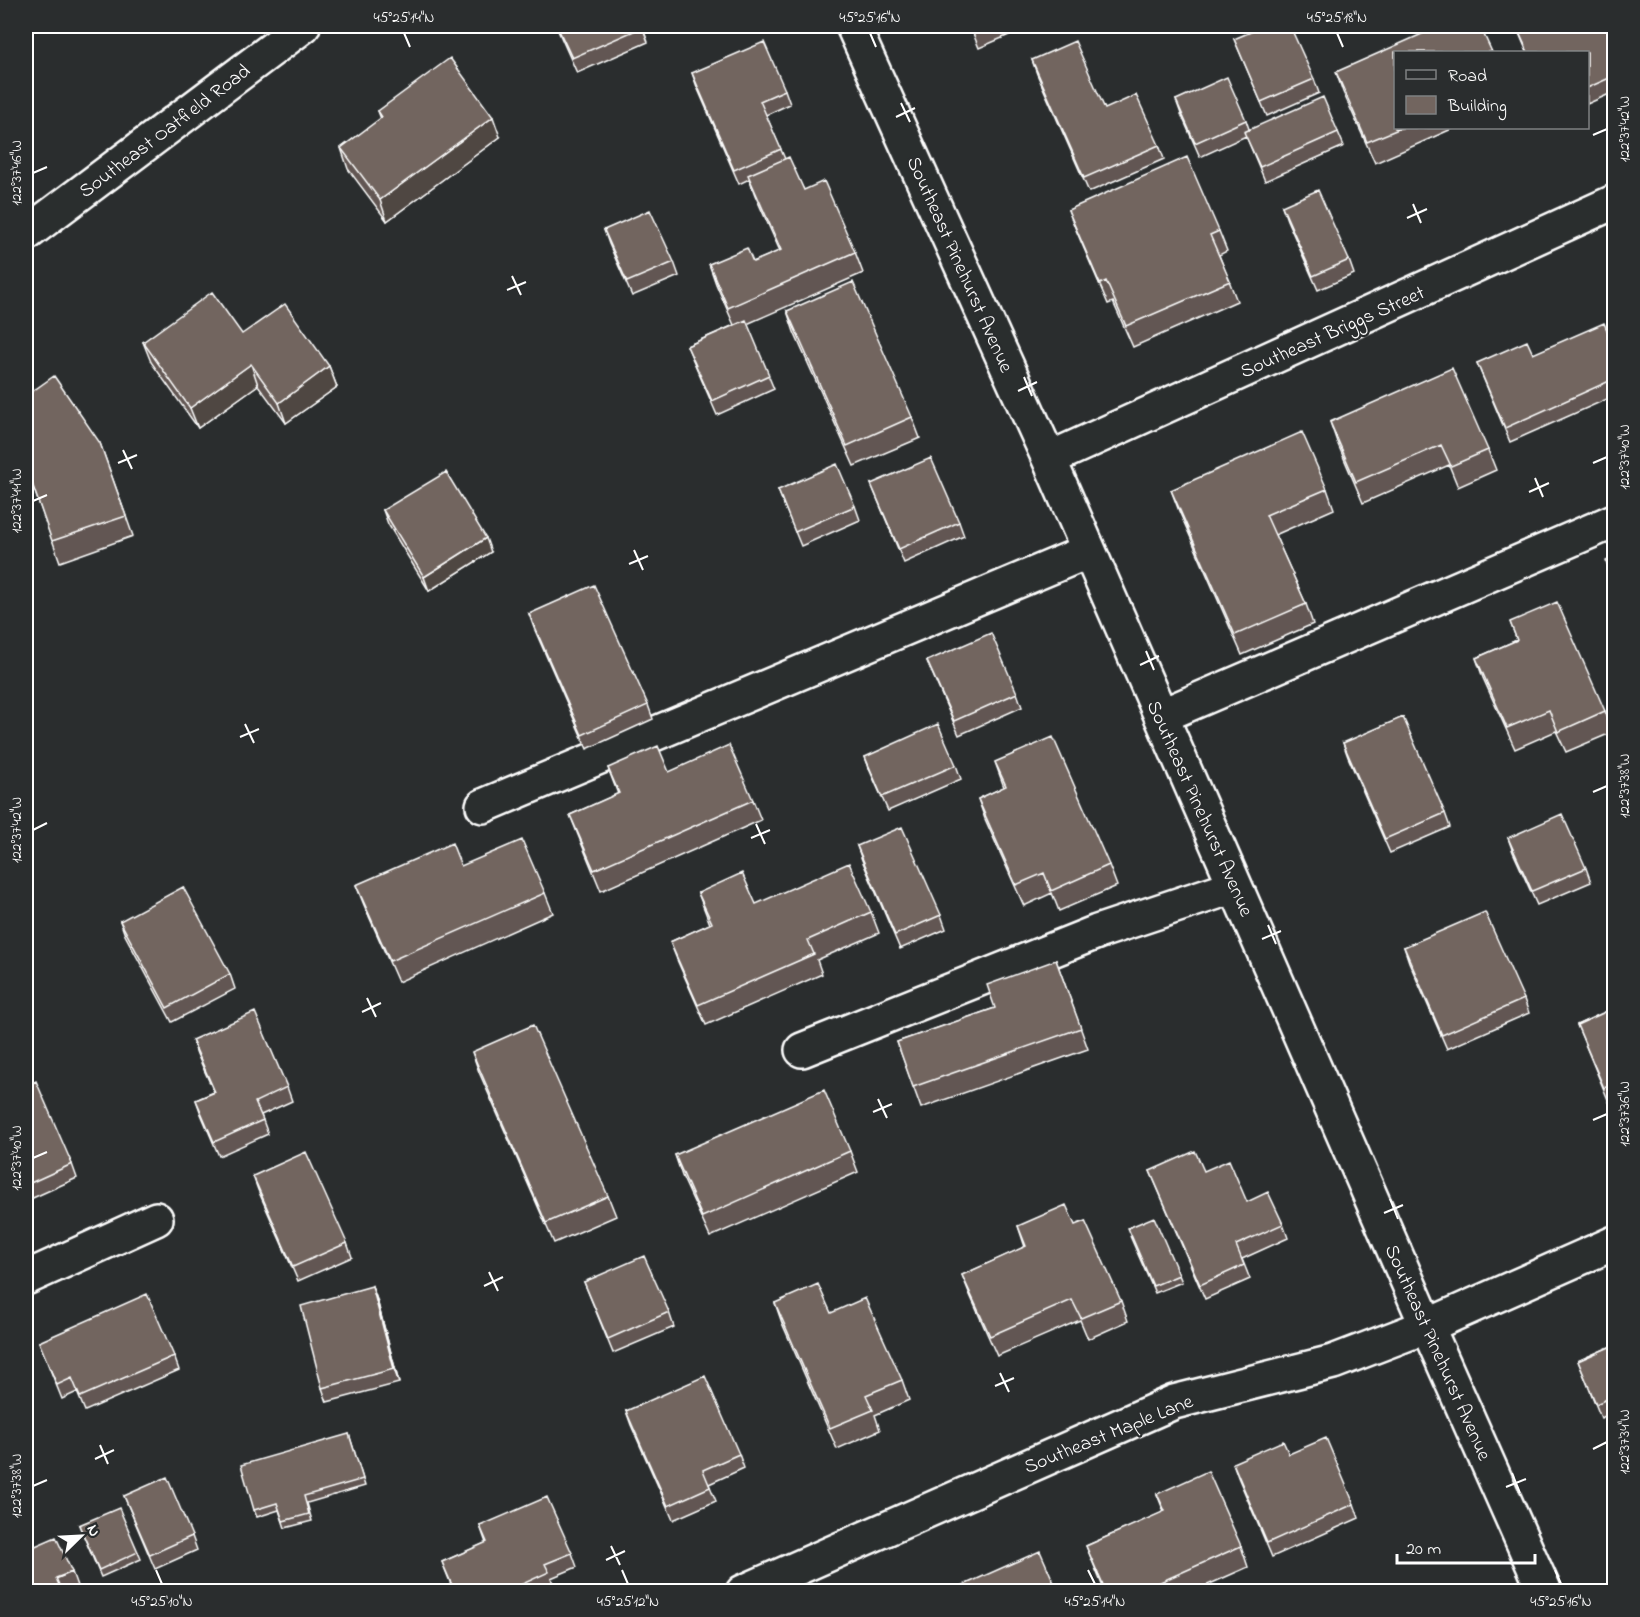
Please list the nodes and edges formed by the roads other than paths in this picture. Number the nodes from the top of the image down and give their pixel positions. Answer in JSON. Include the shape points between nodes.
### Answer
{"nodes":[{"id":1,"x":303,"y":26,"type":"edge"},
{"id":2,"x":853,"y":26,"type":"edge"},
{"id":3,"x":1612,"y":210,"type":"edge"},
{"id":4,"x":26,"y":232,"type":"edge"},
{"id":5,"x":1049,"y":459,"type":"junction"},
{"id":6,"x":1614,"y":521,"type":"edge"},
{"id":7,"x":1089,"y":550,"type":"junction"},
{"id":8,"x":1161,"y":716,"type":"junction"},
{"id":9,"x":483,"y":806,"type":"dead end"},
{"id":10,"x":1235,"y":886,"type":"junction"},
{"id":11,"x":802,"y":1050,"type":"dead end"},
{"id":12,"x":156,"y":1218,"type":"dead end"},
{"id":13,"x":1614,"y":1243,"type":"edge"},
{"id":14,"x":26,"y":1278,"type":"edge"},
{"id":15,"x":1427,"y":1326,"type":"junction"},
{"id":16,"x":743,"y":1592,"type":"edge"},
{"id":17,"x":1545,"y":1592,"type":"edge"}],
"edges":[{"from":1,"to":4,"type":"street","name":"Southeast Oatfield Road"},
{"from":2,"to":5,"type":"street","name":"Southeast Pinehurst Avenue"},
{"from":3,"to":5,"type":"street","name":"Southeast Briggs Street"},
{"from":5,"to":7,"type":"street","name":"Southeast Pinehurst Avenue"},
{"from":6,"to":8,"type":"street"},
{"from":7,"to":8,"type":"street","name":"Southeast Pinehurst Avenue"},
{"from":7,"to":9,"type":"street"},
{"from":8,"to":10,"type":"street","name":"Southeast Pinehurst Avenue"},
{"from":10,"to":11,"type":"street","via":[[1097,932]]},
{"from":10,"to":15,"type":"street","name":"Southeast Pinehurst Avenue"},
{"from":12,"to":14,"type":"street"},
{"from":13,"to":15,"type":"street","name":"Southeast Maple Lane"},
{"from":15,"to":16,"type":"street","name":"Southeast Maple Lane","via":[[1333,1362],[1174,1402]]},
{"from":15,"to":17,"type":"street","name":"Southeast Pinehurst Avenue"}]}
